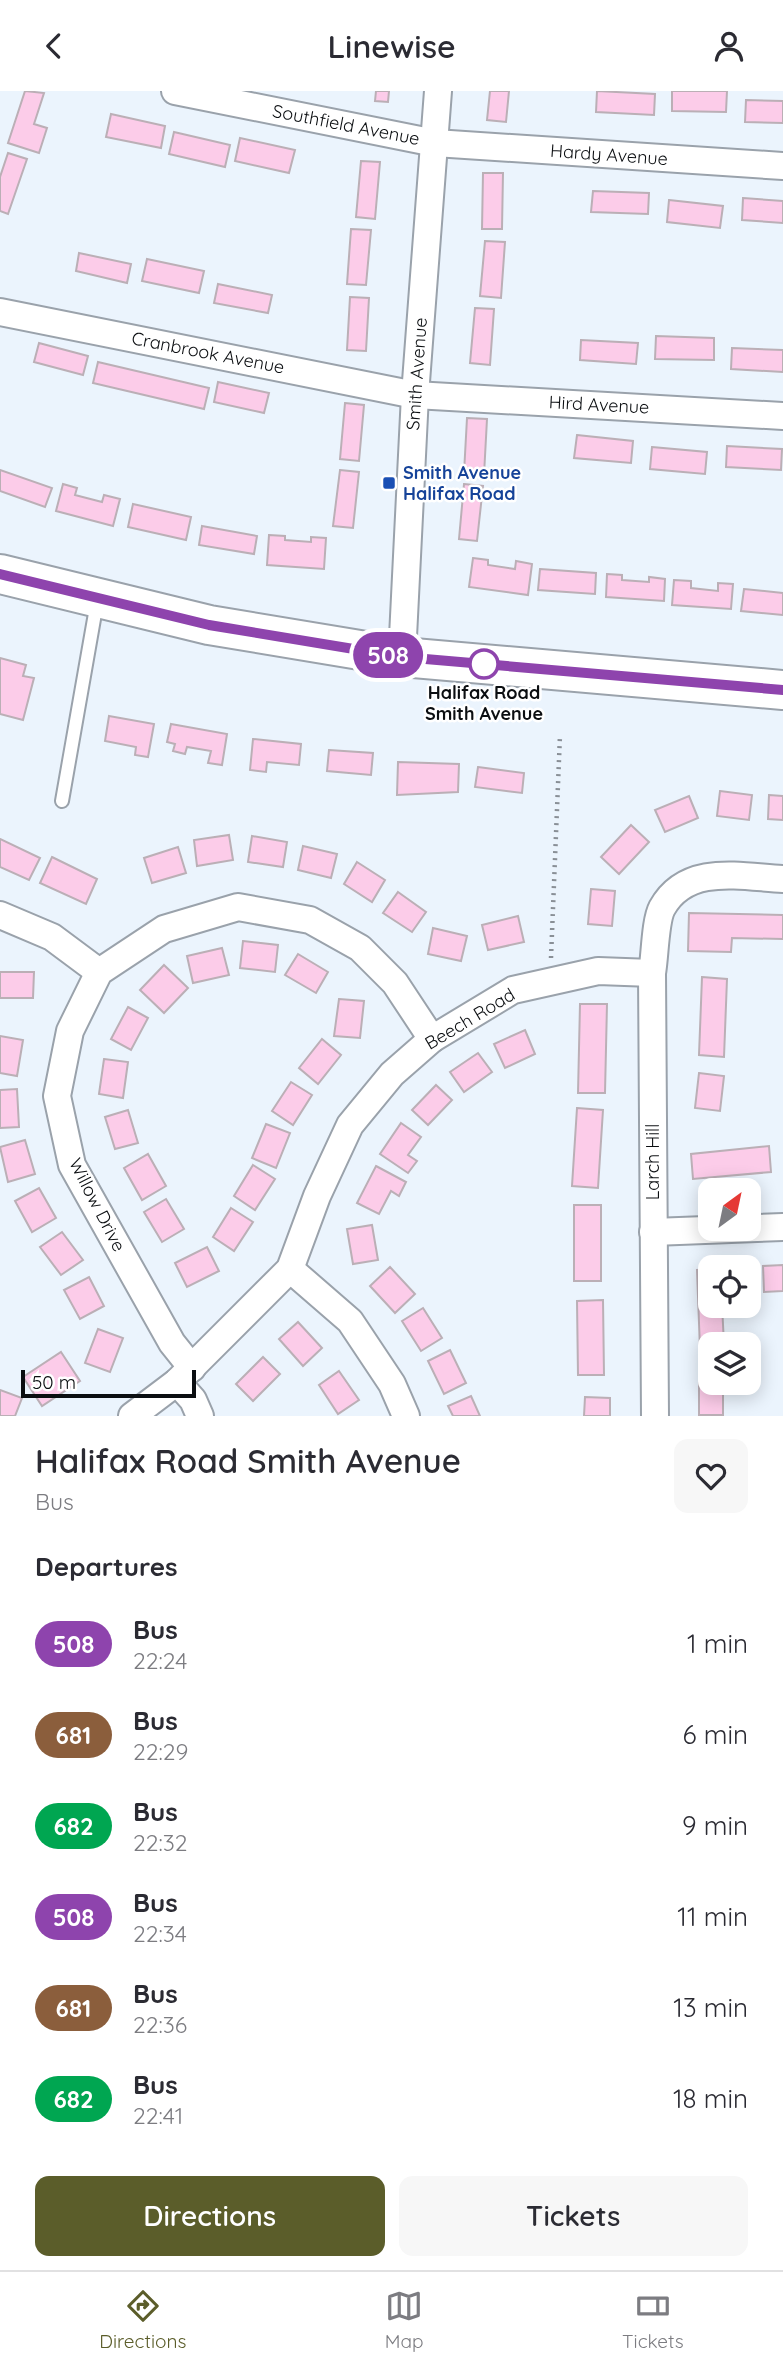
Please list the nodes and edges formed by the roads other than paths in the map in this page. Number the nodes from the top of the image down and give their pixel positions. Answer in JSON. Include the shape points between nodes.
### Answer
{"nodes":[{"id":1,"x":175,"y":91,"type":"edge"},
{"id":2,"x":438,"y":91,"type":"edge"},
{"id":3,"x":435,"y":143,"type":"junction"},
{"id":4,"x":783,"y":166,"type":"edge"},
{"id":5,"x":0,"y":312,"type":"edge"},
{"id":6,"x":415,"y":395,"type":"junction"},
{"id":7,"x":783,"y":416,"type":"edge"},
{"id":8,"x":0,"y":574,"type":"edge"},
{"id":9,"x":98,"y":598,"type":"junction"},
{"id":10,"x":402,"y":657,"type":"junction"},
{"id":11,"x":783,"y":690,"type":"edge"},
{"id":12,"x":62,"y":801,"type":"dead end"},
{"id":13,"x":783,"y":879,"type":"edge"},
{"id":14,"x":0,"y":915,"type":"edge"},
{"id":15,"x":99,"y":972,"type":"junction"},
{"id":16,"x":652,"y":973,"type":"junction"},
{"id":17,"x":432,"y":1039,"type":"junction"},
{"id":18,"x":783,"y":1227,"type":"edge"},
{"id":19,"x":653,"y":1232,"type":"junction"},
{"id":20,"x":290,"y":1269,"type":"junction"},
{"id":21,"x":185,"y":1375,"type":"junction"},
{"id":22,"x":132,"y":1416,"type":"edge"},
{"id":23,"x":200,"y":1416,"type":"edge"},
{"id":24,"x":406,"y":1416,"type":"edge"},
{"id":25,"x":655,"y":1416,"type":"edge"}],
"edges":[{"from":1,"to":3,"type":"street","name":"Southfield Avenue"},
{"from":2,"to":3,"type":"street","name":"Smith Avenue"},
{"from":3,"to":4,"type":"street","name":"Hardy Avenue"},
{"from":3,"to":6,"type":"street","name":"Smith Avenue"},
{"from":5,"to":6,"type":"street","name":"Cranbrook Avenue"},
{"from":6,"to":7,"type":"street","name":"Hird Avenue"},
{"from":6,"to":10,"type":"street","name":"Smith Avenue"},
{"from":8,"to":9,"type":"highway"},
{"from":9,"to":10,"type":"highway","via":[[209,625]]},
{"from":9,"to":12,"type":"lane"},
{"from":10,"to":11,"type":"highway"},
{"from":13,"to":16,"type":"street","name":"Larch Hill","via":[[707,875],[680,888],[662,909]]},
{"from":14,"to":15,"type":"street","via":[[52,937]]},
{"from":15,"to":17,"type":"street","via":[[164,929],[238,907],[310,920],[360,948],[396,983]]},
{"from":15,"to":21,"type":"street","name":"Willow Drive","via":[[70,1031],[57,1096],[72,1165],[172,1343]]},
{"from":16,"to":17,"type":"street","name":"Beech Road","via":[[598,971],[513,990]]},
{"from":16,"to":19,"type":"street","name":"Larch Hill"},
{"from":17,"to":20,"type":"street","name":"Beech Road","via":[[392,1074],[350,1125]]},
{"from":18,"to":19,"type":"street"},
{"from":19,"to":25,"type":"street","name":"Larch Hill"},
{"from":20,"to":21,"type":"street","name":"Beech Road"},
{"from":20,"to":24,"type":"street","via":[[350,1321],[392,1384]]},
{"from":21,"to":22,"type":"street","name":"Beech Road"},
{"from":21,"to":23,"type":"street","name":"Willow Drive"}]}
